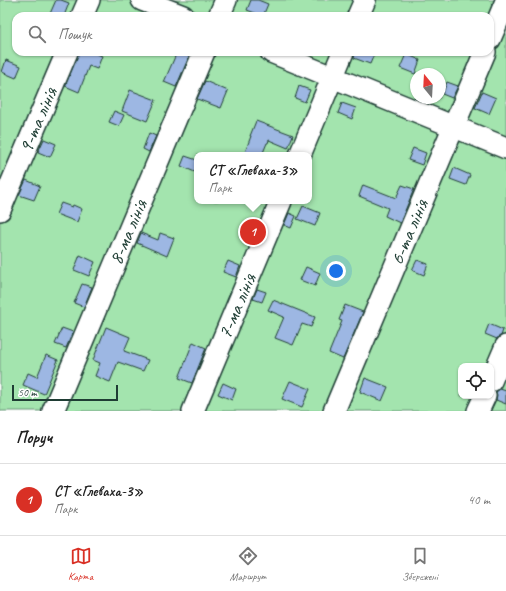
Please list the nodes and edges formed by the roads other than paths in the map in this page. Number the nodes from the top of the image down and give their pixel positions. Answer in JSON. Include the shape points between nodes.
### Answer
{"nodes":[{"id":1,"x":89,"y":0,"type":"edge"},
{"id":2,"x":142,"y":0,"type":"edge"},
{"id":3,"x":226,"y":0,"type":"edge"},
{"id":4,"x":365,"y":0,"type":"edge"},
{"id":5,"x":506,"y":1,"type":"edge"},
{"id":6,"x":84,"y":12,"type":"edge"},
{"id":7,"x":173,"y":12,"type":"edge"},
{"id":8,"x":221,"y":12,"type":"edge"},
{"id":9,"x":360,"y":12,"type":"edge"},
{"id":10,"x":494,"y":30,"type":"edge"},
{"id":11,"x":65,"y":56,"type":"edge"},
{"id":12,"x":202,"y":56,"type":"edge"},
{"id":13,"x":280,"y":56,"type":"edge"},
{"id":14,"x":341,"y":56,"type":"edge"},
{"id":15,"x":483,"y":56,"type":"edge"},
{"id":16,"x":332,"y":78,"type":"junction"},
{"id":17,"x":454,"y":126,"type":"junction"},
{"id":18,"x":506,"y":148,"type":"edge"},
{"id":19,"x":301,"y":152,"type":"edge"},
{"id":20,"x":280,"y":204,"type":"edge"},
{"id":21,"x":0,"y":210,"type":"edge"},
{"id":22,"x":506,"y":346,"type":"edge"},
{"id":23,"x":494,"y":374,"type":"edge"},
{"id":24,"x":484,"y":399,"type":"edge"},
{"id":25,"x":53,"y":411,"type":"edge"},
{"id":26,"x":193,"y":411,"type":"edge"},
{"id":27,"x":334,"y":411,"type":"edge"},
{"id":28,"x":478,"y":411,"type":"edge"}],
"edges":[{"from":1,"to":6,"type":"street"},
{"from":2,"to":7,"type":"street"},
{"from":3,"to":8,"type":"street"},
{"from":4,"to":9,"type":"street"},
{"from":5,"to":10,"type":"street"},
{"from":11,"to":21,"type":"street","name":"9-та лінія"},
{"from":12,"to":25,"type":"street","name":"8-ма лінія"},
{"from":13,"to":16,"type":"street"},
{"from":14,"to":16,"type":"street"},
{"from":15,"to":17,"type":"street","name":"6-та лінія"},
{"from":16,"to":17,"type":"street"},
{"from":16,"to":19,"type":"street"},
{"from":17,"to":18,"type":"street"},
{"from":17,"to":27,"type":"street","name":"6-та лінія"},
{"from":20,"to":26,"type":"street","name":"7-ма лінія"},
{"from":22,"to":23,"type":"street"},
{"from":24,"to":28,"type":"street"}]}
